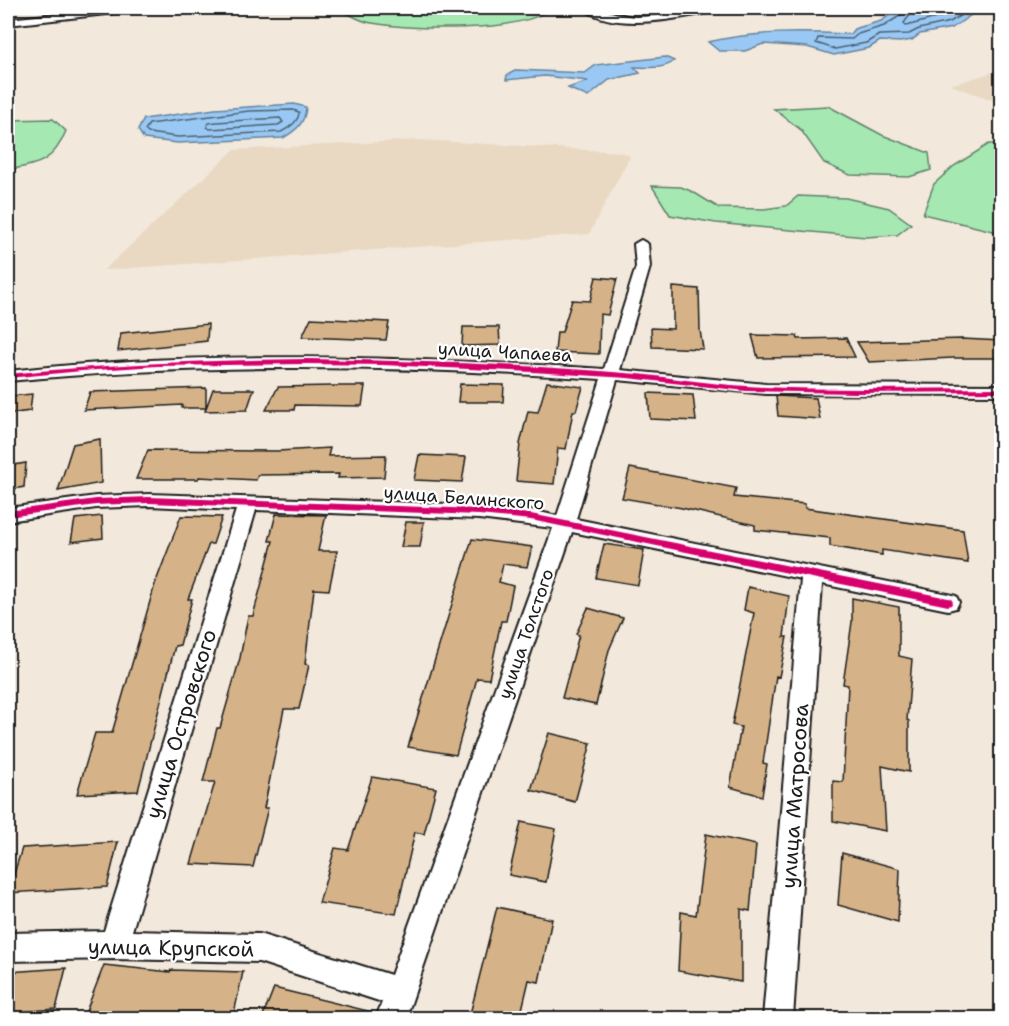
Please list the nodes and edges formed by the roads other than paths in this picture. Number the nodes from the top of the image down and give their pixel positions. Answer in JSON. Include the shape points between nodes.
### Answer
{"nodes":[{"id":1,"x":132,"y":8,"type":"edge"},
{"id":2,"x":586,"y":8,"type":"edge"},
{"id":3,"x":718,"y":8,"type":"edge"},
{"id":4,"x":8,"y":22,"type":"edge"},
{"id":5,"x":641,"y":244,"type":"dead end"},
{"id":6,"x":610,"y":374,"type":"junction"},
{"id":7,"x":8,"y":376,"type":"edge"},
{"id":8,"x":1002,"y":390,"type":"edge"},
{"id":9,"x":248,"y":503,"type":"junction"},
{"id":10,"x":8,"y":514,"type":"edge"},
{"id":11,"x":565,"y":523,"type":"junction"},
{"id":12,"x":812,"y":573,"type":"junction"},
{"id":13,"x":948,"y":602,"type":"dead end"},
{"id":14,"x":114,"y":945,"type":"junction"},
{"id":15,"x":8,"y":947,"type":"edge"},
{"id":16,"x":395,"y":1006,"type":"edge"},
{"id":17,"x":778,"y":1018,"type":"edge"}],
"edges":[{"from":1,"to":4,"type":"street"},
{"from":2,"to":3,"type":"street","via":[[627,21]]},
{"from":5,"to":6,"type":"street","name":"улица Толстого","via":[[643,267]]},
{"from":6,"to":7,"type":"street","name":"улица Чапаева","via":[[481,366],[251,362],[141,364]]},
{"from":6,"to":8,"type":"street","name":"улица Чапаева","via":[[765,389]]},
{"from":6,"to":11,"type":"street","name":"улица Толстого"},
{"from":9,"to":10,"type":"street","name":"улица Белинского","via":[[96,502]]},
{"from":9,"to":11,"type":"street","name":"улица Белинского","via":[[479,512]]},
{"from":9,"to":14,"type":"street","name":"улица Островского"},
{"from":11,"to":12,"type":"street","name":"улица Белинского"},
{"from":11,"to":16,"type":"street","name":"улица Толстого"},
{"from":12,"to":13,"type":"street","name":"улица Белинского"},
{"from":12,"to":17,"type":"street","name":"улица Матросова"},
{"from":14,"to":15,"type":"street","name":"улица Крупской"},
{"from":14,"to":16,"type":"street","name":"улица Крупской","via":[[259,948]]}]}
